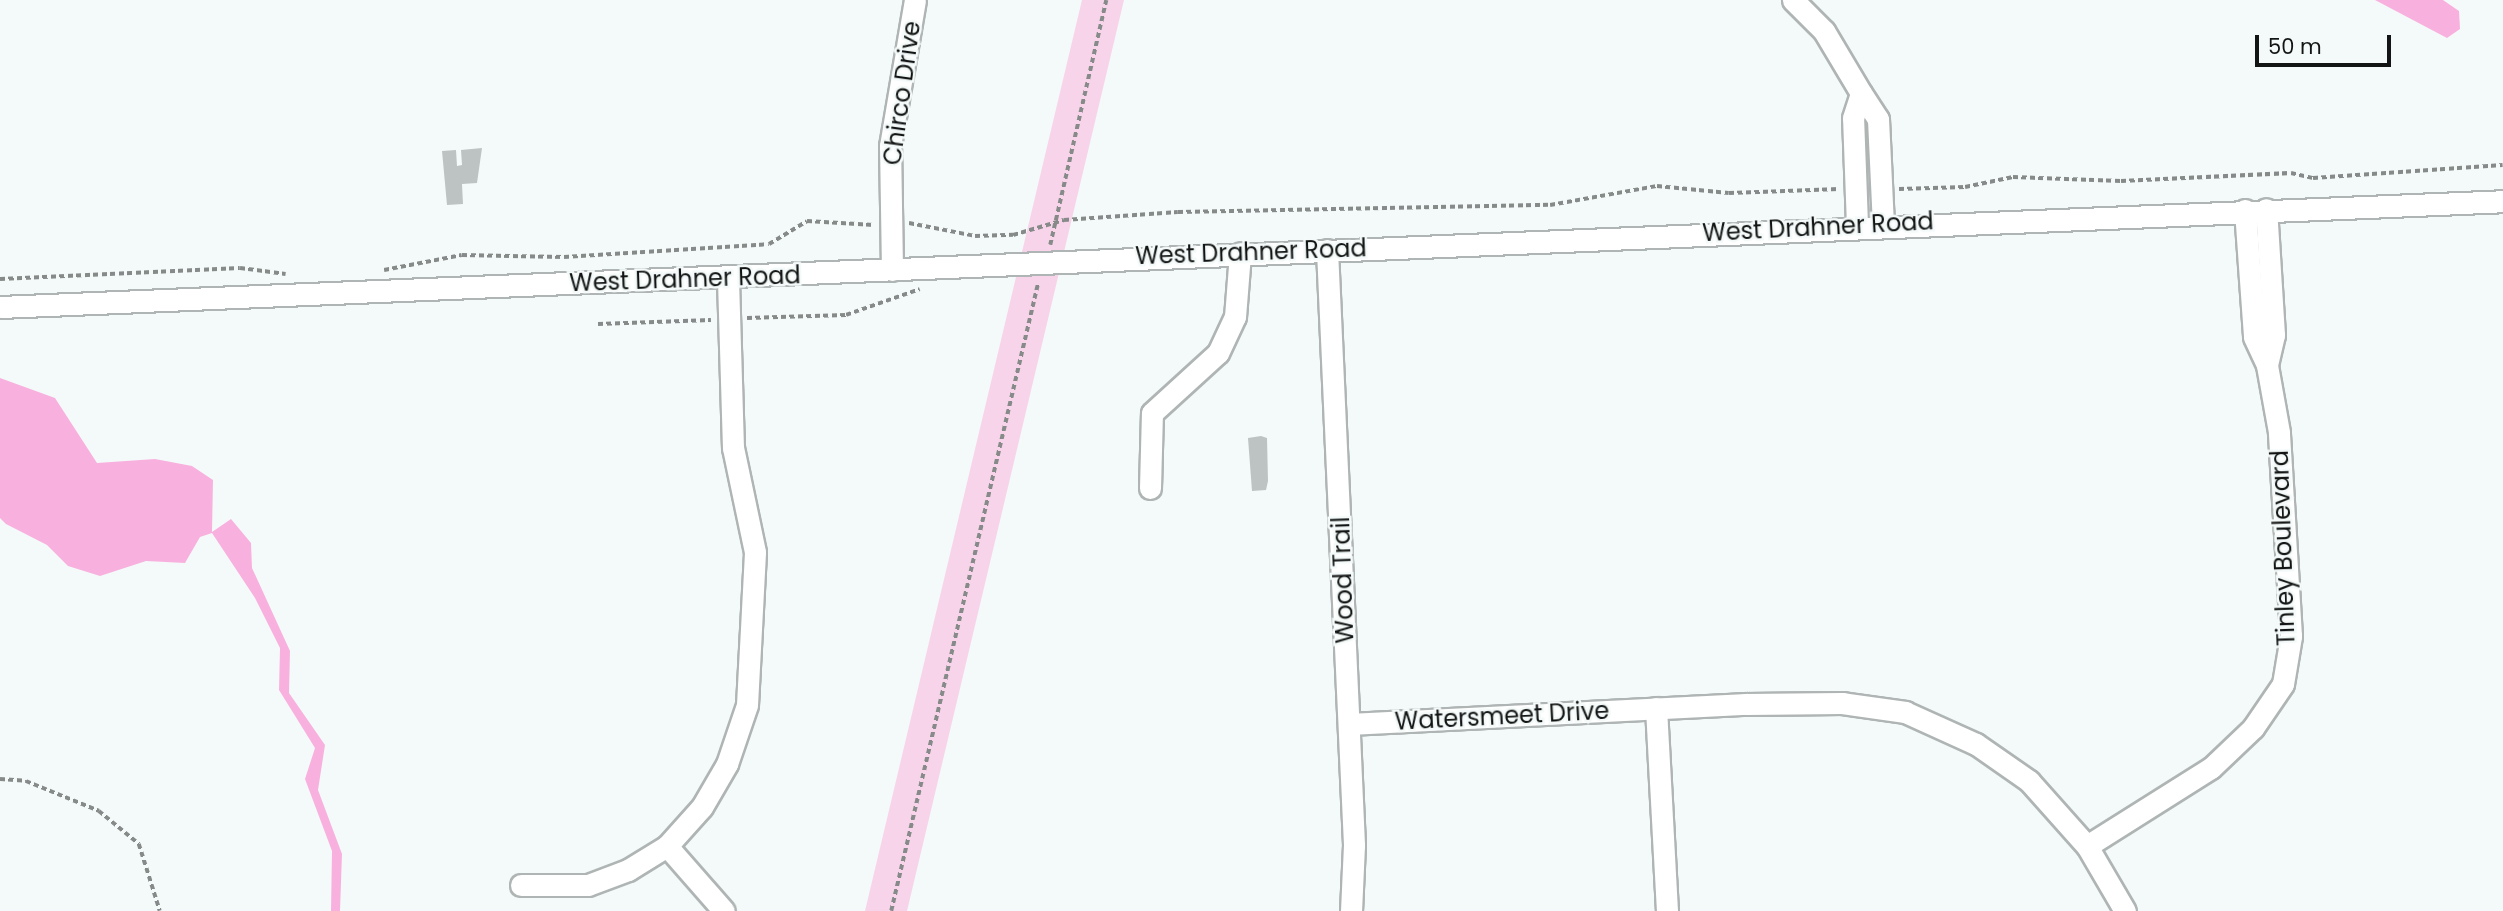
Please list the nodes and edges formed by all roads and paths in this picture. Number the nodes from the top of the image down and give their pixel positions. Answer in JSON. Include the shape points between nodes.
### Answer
{"nodes":[{"id":1,"x":915,"y":0,"type":"edge"},
{"id":2,"x":1105,"y":0,"type":"edge"},
{"id":3,"x":1793,"y":0,"type":"edge"},
{"id":4,"x":1861,"y":93,"type":"junction"},
{"id":5,"x":2503,"y":166,"type":"edge"},
{"id":6,"x":1856,"y":184,"type":"junction"},
{"id":7,"x":1882,"y":190,"type":"junction"},
{"id":8,"x":2503,"y":201,"type":"edge"},
{"id":9,"x":2256,"y":210,"type":"junction"},
{"id":10,"x":891,"y":224,"type":"junction"},
{"id":11,"x":1883,"y":224,"type":"junction"},
{"id":12,"x":1857,"y":225,"type":"junction"},
{"id":13,"x":1054,"y":226,"type":"junction"},
{"id":14,"x":1326,"y":250,"type":"junction"},
{"id":15,"x":1240,"y":253,"type":"junction"},
{"id":16,"x":1047,"y":260,"type":"junction"},
{"id":17,"x":377,"y":270,"type":"dead end"},
{"id":18,"x":892,"y":270,"type":"junction"},
{"id":19,"x":293,"y":275,"type":"dead end"},
{"id":20,"x":728,"y":278,"type":"junction"},
{"id":21,"x":1028,"y":278,"type":"dead end"},
{"id":22,"x":0,"y":279,"type":"edge"},
{"id":23,"x":925,"y":287,"type":"dead end"},
{"id":24,"x":0,"y":307,"type":"edge"},
{"id":25,"x":729,"y":320,"type":"junction"},
{"id":26,"x":598,"y":324,"type":"dead end"},
{"id":27,"x":1150,"y":488,"type":"dead end"},
{"id":28,"x":1656,"y":708,"type":"junction"},
{"id":29,"x":1349,"y":724,"type":"junction"},
{"id":30,"x":0,"y":779,"type":"edge"},
{"id":31,"x":667,"y":846,"type":"junction"},
{"id":32,"x":2087,"y":846,"type":"junction"},
{"id":33,"x":521,"y":885,"type":"dead end"},
{"id":34,"x":160,"y":911,"type":"edge"},
{"id":35,"x":724,"y":911,"type":"edge"},
{"id":36,"x":891,"y":911,"type":"edge"},
{"id":37,"x":1351,"y":911,"type":"edge"},
{"id":38,"x":1667,"y":911,"type":"edge"},
{"id":39,"x":2125,"y":911,"type":"edge"}],
"edges":[{"from":1,"to":10,"type":"street","name":"Chirco Drive","via":[[890,146]]},
{"from":2,"to":13,"type":"path"},
{"from":3,"to":4,"type":"street","via":[[1824,31]]},
{"from":4,"to":6,"type":"street","via":[[1853,118]]},
{"from":4,"to":7,"type":"street","via":[[1878,120]]},
{"from":5,"to":7,"type":"path","via":[[2313,178],[2291,173],[2121,181],[2025,176],[1965,187]]},
{"from":6,"to":12,"type":"street"},
{"from":6,"to":13,"type":"path","via":[[1828,193],[1657,186],[1550,205],[1178,212],[1064,220]]},
{"from":7,"to":11,"type":"street"},
{"from":8,"to":9,"type":"street","name":"West Drahner Road"},
{"from":9,"to":11,"type":"street","name":"West Drahner Road"},
{"from":9,"to":32,"type":"street","name":"Tinley Boulevard","via":[[2253,337],[2267,365],[2279,432],[2291,636],[2283,684],[2253,728],[2211,768]]},
{"from":10,"to":13,"type":"path","via":[[933,223],[975,236]]},
{"from":10,"to":17,"type":"path","via":[[807,221],[769,244],[564,257],[462,255]]},
{"from":10,"to":18,"type":"street","name":"Chirco Drive"},
{"from":11,"to":12,"type":"street","name":"West Drahner Road"},
{"from":12,"to":14,"type":"street","name":"West Drahner Road"},
{"from":13,"to":16,"type":"path"},
{"from":14,"to":15,"type":"street","name":"West Drahner Road"},
{"from":14,"to":29,"type":"street","name":"Wood Trail"},
{"from":15,"to":16,"type":"street","name":"West Drahner Road"},
{"from":15,"to":27,"type":"street","via":[[1235,317],[1218,353],[1152,413]]},
{"from":16,"to":18,"type":"street","name":"West Drahner Road"},
{"from":18,"to":20,"type":"street","name":"West Drahner Road"},
{"from":19,"to":22,"type":"path","via":[[240,268]]},
{"from":20,"to":24,"type":"street","name":"West Drahner Road"},
{"from":20,"to":25,"type":"street"},
{"from":21,"to":36,"type":"path","via":[[1040,278]]},
{"from":23,"to":25,"type":"path","via":[[846,314]]},
{"from":25,"to":26,"type":"path"},
{"from":25,"to":31,"type":"street","via":[[733,448],[755,552],[747,705],[727,764],[702,807]]},
{"from":28,"to":29,"type":"street","name":"Watersmeet Drive"},
{"from":28,"to":32,"type":"street","name":"Watersmeet Drive","via":[[1842,703],[1905,712],[1976,744],[2029,781]]},
{"from":28,"to":38,"type":"street"},
{"from":29,"to":37,"type":"street","name":"Wood Trail"},
{"from":30,"to":34,"type":"path","via":[[26,781],[99,811],[139,844]]},
{"from":31,"to":33,"type":"street","via":[[588,885]]},
{"from":31,"to":35,"type":"street"},
{"from":32,"to":39,"type":"street","name":"Watersmeet Drive"}]}
